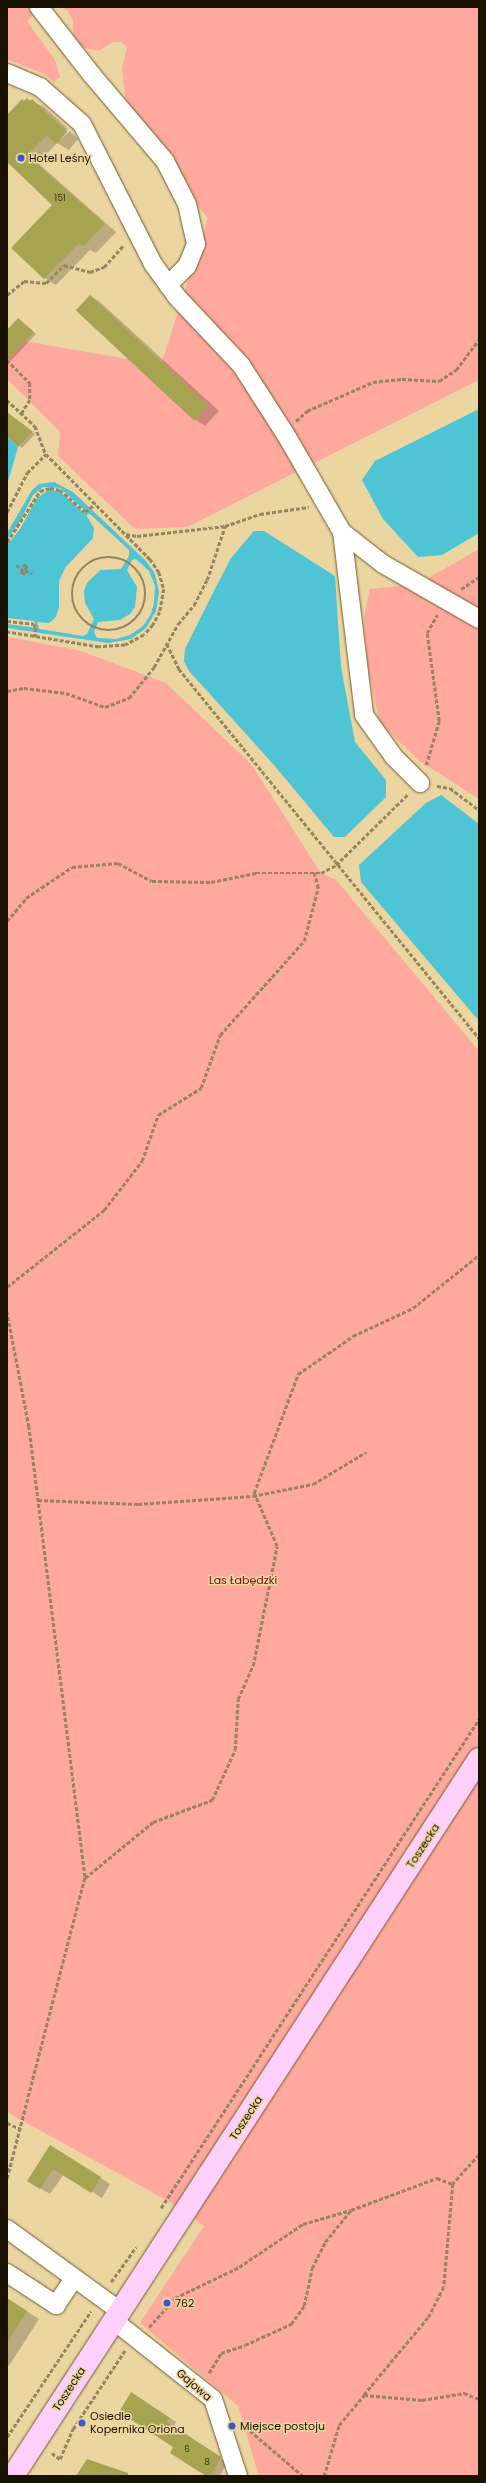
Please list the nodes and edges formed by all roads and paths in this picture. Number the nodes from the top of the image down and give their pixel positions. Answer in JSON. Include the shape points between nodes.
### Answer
{"nodes":[{"id":1,"x":39,"y":7,"type":"edge"},
{"id":2,"x":7,"y":72,"type":"edge"},
{"id":3,"x":128,"y":239,"type":"dead end"},
{"id":4,"x":168,"y":285,"type":"junction"},
{"id":5,"x":7,"y":295,"type":"edge"},
{"id":6,"x":479,"y":339,"type":"edge"},
{"id":7,"x":7,"y":360,"type":"edge"},
{"id":8,"x":7,"y":400,"type":"edge"},
{"id":9,"x":22,"y":413,"type":"junction"},
{"id":10,"x":286,"y":435,"type":"junction"},
{"id":11,"x":46,"y":454,"type":"junction"},
{"id":12,"x":95,"y":504,"type":"junction"},
{"id":13,"x":324,"y":505,"type":"junction"},
{"id":14,"x":7,"y":512,"type":"edge"},
{"id":15,"x":225,"y":526,"type":"junction"},
{"id":16,"x":342,"y":532,"type":"junction"},
{"id":17,"x":125,"y":534,"type":"junction"},
{"id":18,"x":7,"y":542,"type":"edge"},
{"id":19,"x":16,"y":565,"type":"dead end"},
{"id":20,"x":32,"y":573,"type":"dead end"},
{"id":21,"x":479,"y":577,"type":"edge"},
{"id":22,"x":445,"y":599,"type":"junction"},
{"id":23,"x":479,"y":619,"type":"edge"},
{"id":24,"x":7,"y":621,"type":"edge"},
{"id":25,"x":95,"y":628,"type":"joint"},
{"id":26,"x":7,"y":632,"type":"edge"},
{"id":27,"x":35,"y":636,"type":"junction"},
{"id":28,"x":167,"y":644,"type":"junction"},
{"id":29,"x":7,"y":691,"type":"edge"},
{"id":30,"x":420,"y":783,"type":"junction"},
{"id":31,"x":479,"y":810,"type":"edge"},
{"id":32,"x":336,"y":865,"type":"junction"},
{"id":33,"x":314,"y":873,"type":"junction"},
{"id":34,"x":7,"y":921,"type":"edge"},
{"id":35,"x":479,"y":1038,"type":"edge"},
{"id":36,"x":479,"y":1256,"type":"edge"},
{"id":37,"x":7,"y":1287,"type":"edge"},
{"id":38,"x":7,"y":1311,"type":"edge"},
{"id":39,"x":366,"y":1452,"type":"dead end"},
{"id":40,"x":253,"y":1496,"type":"junction"},
{"id":41,"x":38,"y":1500,"type":"junction"},
{"id":42,"x":479,"y":1718,"type":"edge"},
{"id":43,"x":479,"y":1759,"type":"edge"},
{"id":44,"x":86,"y":1878,"type":"junction"},
{"id":45,"x":7,"y":2123,"type":"edge"},
{"id":46,"x":21,"y":2129,"type":"junction"},
{"id":47,"x":479,"y":2155,"type":"edge"},
{"id":48,"x":7,"y":2180,"type":"edge"},
{"id":49,"x":454,"y":2184,"type":"junction"},
{"id":50,"x":160,"y":2210,"type":"dead end"},
{"id":51,"x":351,"y":2210,"type":"junction"},
{"id":52,"x":7,"y":2229,"type":"edge"},
{"id":53,"x":140,"y":2241,"type":"dead end"},
{"id":54,"x":7,"y":2274,"type":"edge"},
{"id":55,"x":74,"y":2278,"type":"junction"},
{"id":56,"x":101,"y":2297,"type":"junction"},
{"id":57,"x":116,"y":2316,"type":"junction"},
{"id":58,"x":135,"y":2338,"type":"junction"},
{"id":59,"x":191,"y":2382,"type":"junction"},
{"id":60,"x":364,"y":2395,"type":"junction"},
{"id":61,"x":479,"y":2400,"type":"edge"},
{"id":62,"x":235,"y":2418,"type":"dead end"},
{"id":63,"x":7,"y":2437,"type":"edge"},
{"id":64,"x":60,"y":2458,"type":"dead end"},
{"id":65,"x":12,"y":2471,"type":"edge"},
{"id":66,"x":238,"y":2476,"type":"edge"},
{"id":67,"x":303,"y":2476,"type":"edge"},
{"id":68,"x":324,"y":2476,"type":"edge"}],
"edges":[{"from":1,"to":4,"type":"street","via":[[92,75],[165,161],[187,204],[196,244],[187,266]]},
{"from":2,"to":4,"type":"street","via":[[40,87],[82,124],[137,234]]},
{"from":3,"to":5,"type":"path","via":[[104,267],[90,272],[64,265],[46,283],[24,281]]},
{"from":4,"to":10,"type":"street","via":[[241,365]]},
{"from":6,"to":10,"type":"path","via":[[456,370],[439,381],[372,382],[307,411],[292,424]]},
{"from":7,"to":9,"type":"path","via":[[30,383],[30,400]]},
{"from":8,"to":9,"type":"path"},
{"from":9,"to":11,"type":"path","via":[[35,426]]},
{"from":10,"to":13,"type":"street"},
{"from":11,"to":12,"type":"path"},
{"from":11,"to":14,"type":"path","via":[[27,473]]},
{"from":12,"to":17,"type":"path"},
{"from":12,"to":18,"type":"path","via":[[88,512],[60,490],[50,488],[35,496],[24,520]]},
{"from":13,"to":15,"type":"path","via":[[260,514]]},
{"from":13,"to":16,"type":"street"},
{"from":15,"to":17,"type":"path","via":[[137,536]]},
{"from":15,"to":28,"type":"path","via":[[207,580]]},
{"from":16,"to":22,"type":"street","via":[[383,564]]},
{"from":16,"to":30,"type":"street","via":[[364,715],[394,757]]},
{"from":17,"to":27,"type":"path","via":[[150,559],[161,577],[164,601],[153,625],[134,642],[111,648]]},
{"from":19,"to":20,"type":"path"},
{"from":21,"to":22,"type":"path"},
{"from":22,"to":23,"type":"street"},
{"from":22,"to":30,"type":"path","via":[[427,633],[439,721]]},
{"from":24,"to":27,"type":"path","via":[[34,624]]},
{"from":25,"to":25,"type":"path","via":[[105,631],[124,628],[140,616],[144,607],[146,587],[137,570],[130,563],[117,557],[106,556],[86,564],[79,571],[72,591],[73,602],[83,620]]},
{"from":26,"to":27,"type":"path"},
{"from":28,"to":29,"type":"path","via":[[154,667],[129,698],[105,707],[66,693],[24,688]]},
{"from":28,"to":32,"type":"path","via":[[179,670]]},
{"from":30,"to":31,"type":"path","via":[[450,788]]},
{"from":30,"to":32,"type":"path"},
{"from":32,"to":33,"type":"path","via":[[321,873]]},
{"from":32,"to":35,"type":"path"},
{"from":33,"to":34,"type":"path","via":[[256,873],[211,882],[152,881],[118,863],[72,867],[26,898]]},
{"from":33,"to":37,"type":"path","via":[[318,888],[304,941],[220,1035],[201,1088],[158,1115],[142,1161],[104,1210]]},
{"from":36,"to":40,"type":"path","via":[[414,1308],[354,1336],[298,1374]]},
{"from":38,"to":41,"type":"path","via":[[29,1426]]},
{"from":39,"to":40,"type":"path","via":[[312,1484]]},
{"from":40,"to":41,"type":"path","via":[[138,1504]]},
{"from":40,"to":44,"type":"path","via":[[277,1546],[253,1666],[238,1699],[235,1750],[212,1800],[153,1822]]},
{"from":41,"to":44,"type":"path"},
{"from":42,"to":50,"type":"path"},
{"from":43,"to":57,"type":"main road","name":"Toszecka"},
{"from":44,"to":46,"type":"path"},
{"from":45,"to":46,"type":"path"},
{"from":46,"to":48,"type":"path"},
{"from":47,"to":49,"type":"path"},
{"from":49,"to":51,"type":"path","via":[[437,2178]]},
{"from":49,"to":60,"type":"path","via":[[444,2287],[428,2318]]},
{"from":51,"to":58,"type":"path","via":[[302,2224],[239,2267],[175,2298]]},
{"from":51,"to":59,"type":"path","via":[[325,2242],[312,2268],[304,2306],[291,2324],[244,2346],[221,2353],[210,2372]]},
{"from":52,"to":55,"type":"street","name":"Gajowa"},
{"from":53,"to":56,"type":"path"},
{"from":54,"to":55,"type":"street","via":[[56,2305]]},
{"from":55,"to":56,"type":"street","name":"Gajowa"},
{"from":56,"to":57,"type":"street","name":"Gajowa"},
{"from":56,"to":63,"type":"path"},
{"from":57,"to":58,"type":"street","name":"Gajowa"},
{"from":57,"to":65,"type":"main road","name":"Toszecka"},
{"from":58,"to":59,"type":"street","name":"Gajowa"},
{"from":58,"to":64,"type":"path","via":[[73,2429]]},
{"from":59,"to":66,"type":"street","name":"Gajowa","via":[[213,2399]]},
{"from":60,"to":61,"type":"path","via":[[422,2400],[464,2393]]},
{"from":60,"to":68,"type":"path","via":[[339,2424]]},
{"from":62,"to":67,"type":"path"}]}
